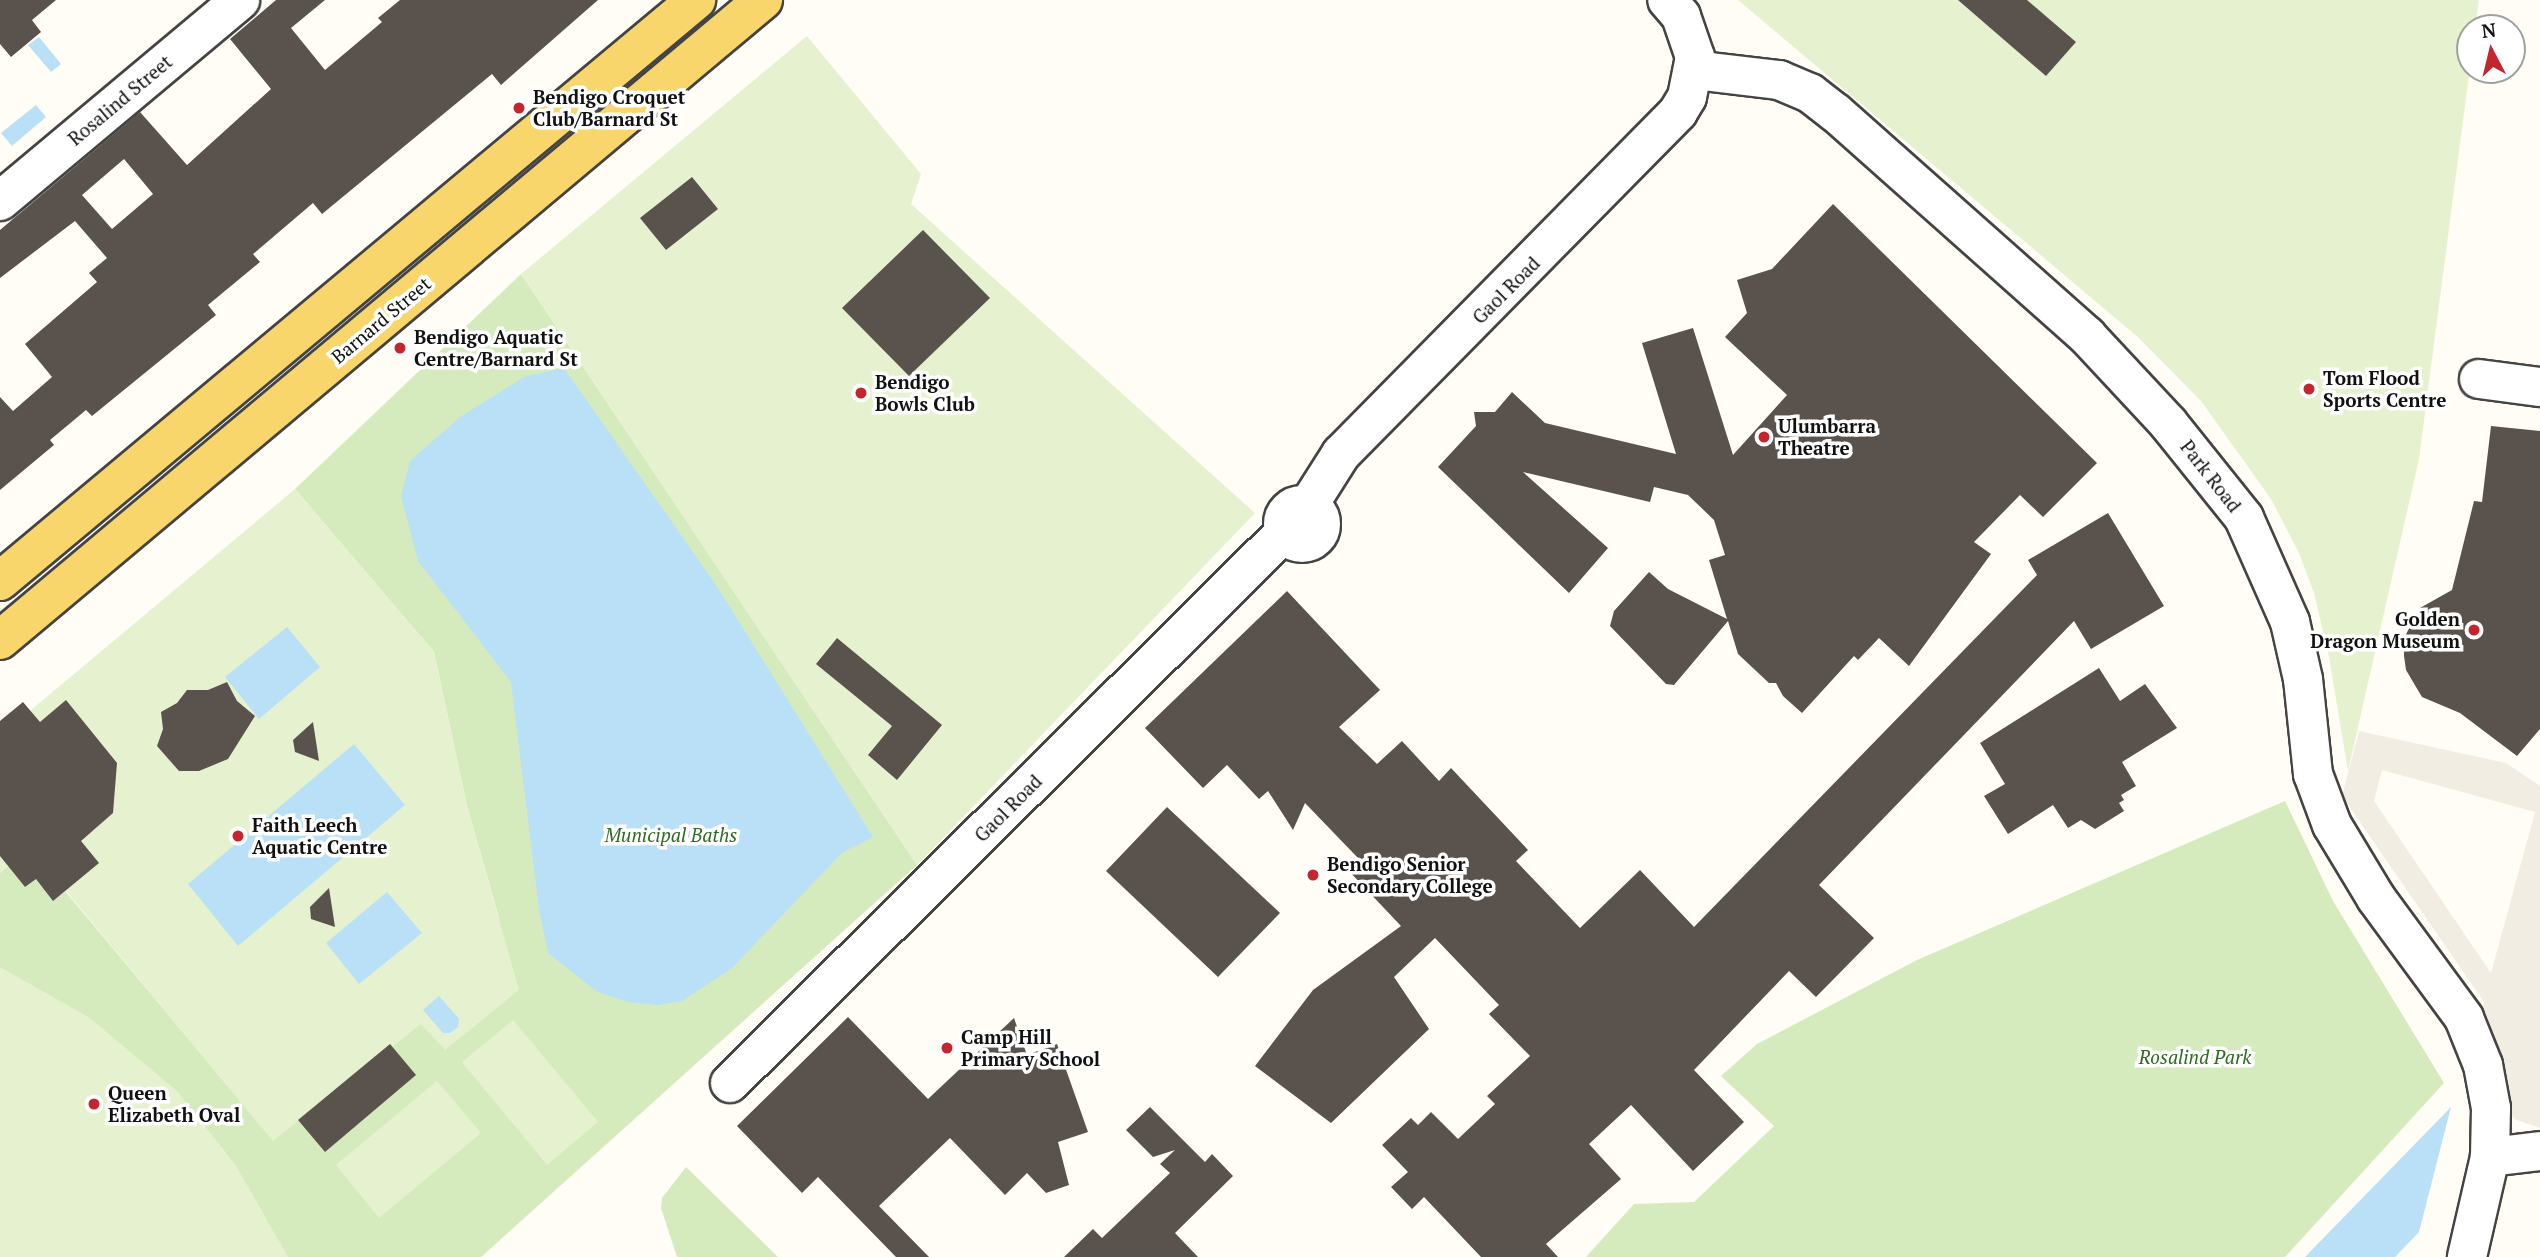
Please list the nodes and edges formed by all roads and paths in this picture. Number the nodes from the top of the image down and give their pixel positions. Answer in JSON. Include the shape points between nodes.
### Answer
{"nodes":[{"id":1,"x":240,"y":0,"type":"edge"},
{"id":2,"x":696,"y":0,"type":"edge"},
{"id":3,"x":763,"y":0,"type":"edge"},
{"id":4,"x":1667,"y":0,"type":"edge"},
{"id":5,"x":1694,"y":70,"type":"junction"},
{"id":6,"x":0,"y":201,"type":"edge"},
{"id":7,"x":433,"y":276,"type":"junction"},
{"id":8,"x":2479,"y":379,"type":"dead end"},
{"id":9,"x":2540,"y":387,"type":"edge"},
{"id":10,"x":177,"y":433,"type":"junction"},
{"id":11,"x":166,"y":500,"type":"junction"},
{"id":12,"x":0,"y":580,"type":"edge"},
{"id":13,"x":0,"y":612,"type":"edge"},
{"id":14,"x":0,"y":640,"type":"edge"},
{"id":15,"x":730,"y":1083,"type":"dead end"},
{"id":16,"x":2540,"y":1151,"type":"edge"},
{"id":17,"x":2490,"y":1157,"type":"junction"},
{"id":18,"x":2467,"y":1257,"type":"edge"}],
"edges":[{"from":1,"to":6,"type":"street","name":"Rosalind Street"},
{"from":2,"to":10,"type":"main road"},
{"from":3,"to":7,"type":"main road","name":"Barnard Street"},
{"from":4,"to":5,"type":"street","via":[[1690,36]]},
{"from":5,"to":15,"type":"street","name":"Gaol Road","via":[[1687,97],[1663,132],[1341,454],[1297,519]]},
{"from":5,"to":17,"type":"street","name":"Park Road","via":[[1770,77],[1820,100],[1903,168],[2087,336],[2177,433],[2244,518],[2277,589],[2303,679],[2313,774],[2332,825],[2376,898],[2464,1018],[2487,1082]]},
{"from":7,"to":10,"type":"main road","via":[[398,275],[235,403]]},
{"from":7,"to":11,"type":"main road","name":"Barnard Street"},
{"from":8,"to":9,"type":"street"},
{"from":10,"to":12,"type":"main road"},
{"from":11,"to":13,"type":"main road","via":[[89,538]]},
{"from":11,"to":14,"type":"main road","name":"Barnard Street"},
{"from":16,"to":17,"type":"street"},
{"from":17,"to":18,"type":"street","name":"Park Road"}]}
